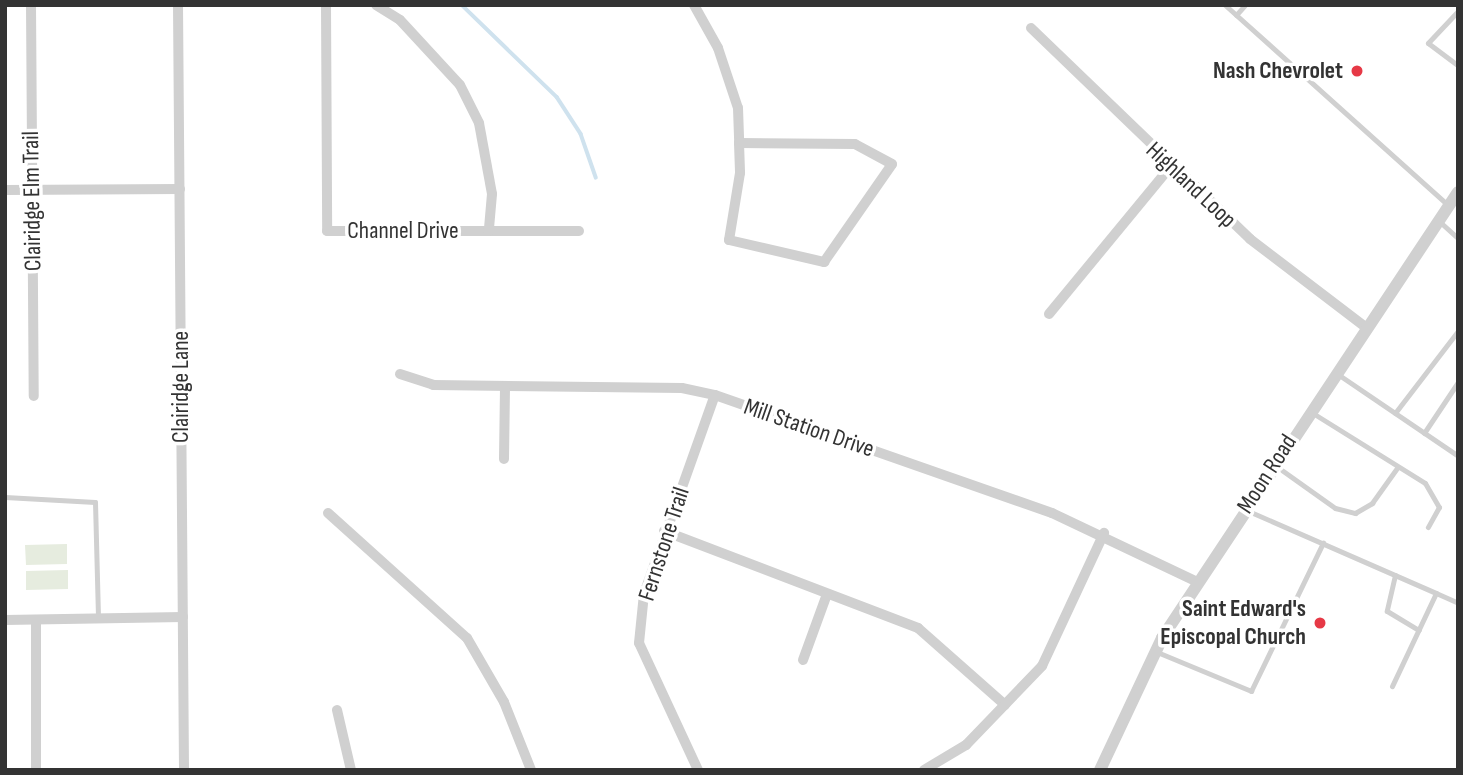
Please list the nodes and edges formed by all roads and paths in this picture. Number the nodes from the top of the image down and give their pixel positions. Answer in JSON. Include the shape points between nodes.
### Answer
{"nodes":[{"id":1,"x":31,"y":5,"type":"edge"},
{"id":2,"x":178,"y":5,"type":"edge"},
{"id":3,"x":326,"y":5,"type":"edge"},
{"id":4,"x":376,"y":5,"type":"edge"},
{"id":5,"x":694,"y":5,"type":"edge"},
{"id":6,"x":1225,"y":5,"type":"edge"},
{"id":7,"x":1245,"y":5,"type":"edge"},
{"id":8,"x":1458,"y":11,"type":"edge"},
{"id":9,"x":1236,"y":15,"type":"junction"},
{"id":10,"x":1031,"y":28,"type":"dead end"},
{"id":11,"x":1458,"y":66,"type":"edge"},
{"id":12,"x":739,"y":143,"type":"junction"},
{"id":13,"x":1170,"y":167,"type":"junction"},
{"id":14,"x":180,"y":189,"type":"junction"},
{"id":15,"x":5,"y":190,"type":"edge"},
{"id":16,"x":32,"y":190,"type":"junction"},
{"id":17,"x":1458,"y":192,"type":"edge"},
{"id":18,"x":1448,"y":205,"type":"junction"},
{"id":19,"x":1437,"y":220,"type":"junction"},
{"id":20,"x":489,"y":231,"type":"junction"},
{"id":21,"x":579,"y":231,"type":"dead end"},
{"id":22,"x":1458,"y":238,"type":"edge"},
{"id":23,"x":1049,"y":314,"type":"dead end"},
{"id":24,"x":1364,"y":326,"type":"junction"},
{"id":25,"x":1458,"y":331,"type":"edge"},
{"id":26,"x":1334,"y":372,"type":"junction"},
{"id":27,"x":400,"y":374,"type":"dead end"},
{"id":28,"x":1458,"y":382,"type":"edge"},
{"id":29,"x":505,"y":386,"type":"junction"},
{"id":30,"x":715,"y":395,"type":"junction"},
{"id":31,"x":34,"y":396,"type":"dead end"},
{"id":32,"x":1309,"y":411,"type":"junction"},
{"id":33,"x":1395,"y":413,"type":"junction"},
{"id":34,"x":1424,"y":432,"type":"junction"},
{"id":35,"x":1458,"y":456,"type":"edge"},
{"id":36,"x":504,"y":459,"type":"dead end"},
{"id":37,"x":1273,"y":465,"type":"junction"},
{"id":38,"x":1397,"y":468,"type":"junction"},
{"id":39,"x":5,"y":497,"type":"edge"},
{"id":40,"x":1243,"y":509,"type":"junction"},
{"id":41,"x":328,"y":513,"type":"dead end"},
{"id":42,"x":1428,"y":527,"type":"dead end"},
{"id":43,"x":664,"y":531,"type":"junction"},
{"id":44,"x":1104,"y":533,"type":"junction"},
{"id":45,"x":1323,"y":543,"type":"junction"},
{"id":46,"x":1395,"y":575,"type":"junction"},
{"id":47,"x":1197,"y":582,"type":"junction"},
{"id":48,"x":1436,"y":593,"type":"junction"},
{"id":49,"x":827,"y":594,"type":"junction"},
{"id":50,"x":1458,"y":603,"type":"edge"},
{"id":51,"x":183,"y":617,"type":"junction"},
{"id":52,"x":98,"y":619,"type":"junction"},
{"id":53,"x":5,"y":620,"type":"edge"},
{"id":54,"x":36,"y":620,"type":"junction"},
{"id":55,"x":1419,"y":630,"type":"junction"},
{"id":56,"x":1155,"y":652,"type":"junction"},
{"id":57,"x":803,"y":660,"type":"dead end"},
{"id":58,"x":1392,"y":686,"type":"dead end"},
{"id":59,"x":1005,"y":705,"type":"junction"},
{"id":60,"x":337,"y":710,"type":"dead end"},
{"id":61,"x":36,"y":770,"type":"edge"},
{"id":62,"x":184,"y":770,"type":"edge"},
{"id":63,"x":351,"y":770,"type":"edge"},
{"id":64,"x":531,"y":770,"type":"edge"},
{"id":65,"x":698,"y":770,"type":"edge"},
{"id":66,"x":924,"y":770,"type":"edge"},
{"id":67,"x":1100,"y":770,"type":"edge"}],
"edges":[{"from":1,"to":16,"type":"street","name":"Clairidge Elm Trail"},
{"from":2,"to":14,"type":"street","name":"Clairidge Lane"},
{"from":3,"to":20,"type":"street","name":"Channel Drive","via":[[327,231]]},
{"from":4,"to":20,"type":"street","via":[[400,20],[460,85],[479,123],[492,194]]},
{"from":5,"to":12,"type":"street","via":[[718,48],[738,108]]},
{"from":6,"to":9,"type":"lane"},
{"from":7,"to":9,"type":"lane"},
{"from":8,"to":11,"type":"lane","via":[[1428,43]]},
{"from":9,"to":18,"type":"lane"},
{"from":10,"to":13,"type":"street","name":"Highland Loop"},
{"from":12,"to":12,"type":"street","via":[[729,240],[824,262],[892,164],[855,145]]},
{"from":13,"to":23,"type":"street"},
{"from":13,"to":24,"type":"street","name":"Highland Loop","via":[[1287,272]]},
{"from":14,"to":16,"type":"street"},
{"from":14,"to":51,"type":"street","name":"Clairidge Lane"},
{"from":15,"to":16,"type":"street"},
{"from":16,"to":31,"type":"street","name":"Clairidge Elm Trail"},
{"from":17,"to":18,"type":"street","name":"Moon Road"},
{"from":18,"to":19,"type":"street","name":"Moon Road"},
{"from":19,"to":22,"type":"lane"},
{"from":19,"to":24,"type":"street","name":"Moon Road"},
{"from":20,"to":21,"type":"street","name":"Channel Drive"},
{"from":24,"to":26,"type":"street","name":"Moon Road"},
{"from":25,"to":33,"type":"lane"},
{"from":26,"to":32,"type":"street","name":"Moon Road"},
{"from":26,"to":33,"type":"lane"},
{"from":27,"to":29,"type":"street","name":"Mill Station Drive","via":[[433,385]]},
{"from":28,"to":34,"type":"lane"},
{"from":29,"to":30,"type":"street","name":"Mill Station Drive","via":[[682,388]]},
{"from":29,"to":36,"type":"street"},
{"from":30,"to":43,"type":"street","name":"Fernstone Trail"},
{"from":30,"to":44,"type":"street","name":"Mill Station Drive"},
{"from":32,"to":37,"type":"street","name":"Moon Road"},
{"from":32,"to":38,"type":"lane"},
{"from":33,"to":34,"type":"lane"},
{"from":34,"to":35,"type":"lane"},
{"from":37,"to":38,"type":"lane","via":[[1335,509],[1354,513],[1372,503]]},
{"from":37,"to":40,"type":"street","name":"Moon Road"},
{"from":38,"to":42,"type":"lane","via":[[1435,494],[1439,507]]},
{"from":39,"to":52,"type":"lane","via":[[95,502]]},
{"from":40,"to":45,"type":"lane"},
{"from":40,"to":47,"type":"street","name":"Moon Road"},
{"from":41,"to":64,"type":"street","via":[[467,638],[504,702]]},
{"from":43,"to":49,"type":"street"},
{"from":43,"to":65,"type":"street","name":"Fernstone Trail","via":[[644,594],[639,643]]},
{"from":44,"to":47,"type":"street","name":"Mill Station Drive"},
{"from":44,"to":59,"type":"street","via":[[1042,666]]},
{"from":45,"to":46,"type":"lane"},
{"from":45,"to":56,"type":"lane","via":[[1251,691]]},
{"from":46,"to":48,"type":"lane"},
{"from":46,"to":55,"type":"lane","via":[[1387,611]]},
{"from":47,"to":56,"type":"street","name":"Moon Road"},
{"from":48,"to":50,"type":"lane"},
{"from":48,"to":55,"type":"lane"},
{"from":49,"to":57,"type":"street"},
{"from":49,"to":59,"type":"street","via":[[918,628]]},
{"from":51,"to":52,"type":"street"},
{"from":51,"to":62,"type":"street","name":"Clairidge Lane"},
{"from":52,"to":54,"type":"street"},
{"from":53,"to":54,"type":"street"},
{"from":54,"to":61,"type":"street"},
{"from":55,"to":58,"type":"lane"},
{"from":56,"to":67,"type":"street","name":"Moon Road"},
{"from":59,"to":66,"type":"street","via":[[966,745]]},
{"from":60,"to":63,"type":"street"}]}
